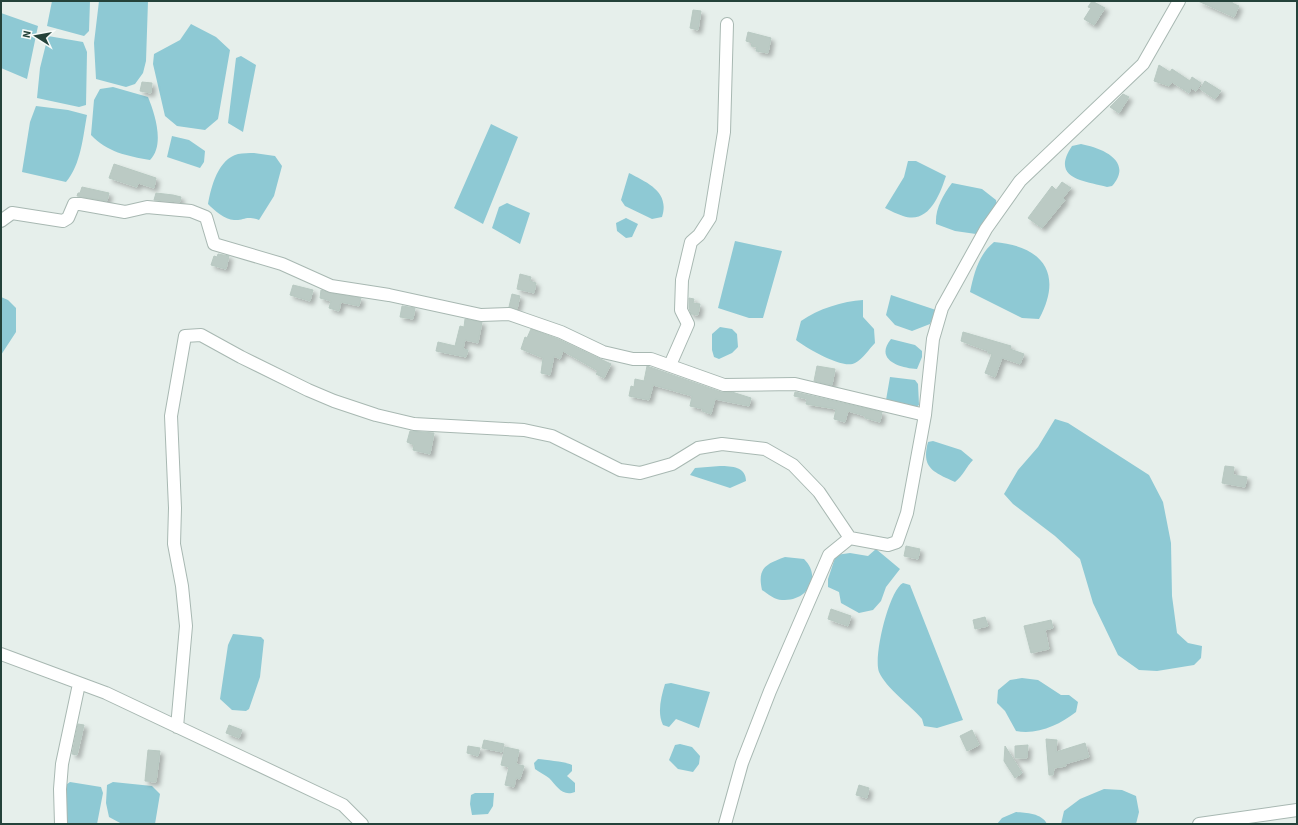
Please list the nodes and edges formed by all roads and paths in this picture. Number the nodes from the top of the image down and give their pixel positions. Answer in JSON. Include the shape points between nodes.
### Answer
{"nodes":[{"id":1,"x":1179,"y":1,"type":"edge"},
{"id":2,"x":727,"y":24,"type":"dead end"},
{"id":3,"x":1,"y":221,"type":"edge"},
{"id":4,"x":670,"y":365,"type":"junction"},
{"id":5,"x":925,"y":415,"type":"junction"},
{"id":6,"x":850,"y":538,"type":"junction"},
{"id":7,"x":1,"y":654,"type":"edge"},
{"id":8,"x":79,"y":684,"type":"junction"},
{"id":9,"x":177,"y":727,"type":"junction"},
{"id":10,"x":1297,"y":810,"type":"edge"},
{"id":11,"x":61,"y":824,"type":"edge"},
{"id":12,"x":362,"y":824,"type":"edge"},
{"id":13,"x":725,"y":824,"type":"edge"},
{"id":14,"x":1200,"y":824,"type":"edge"}],
"edges":[{"from":1,"to":5,"type":"street","via":[[1143,64],[1020,181],[986,229],[942,308],[933,339]]},
{"from":2,"to":4,"type":"street","via":[[724,132],[710,218],[691,242],[682,280],[681,310],[688,324]]},
{"from":3,"to":4,"type":"street","via":[[12,213],[63,221],[68,218],[74,204],[126,212],[147,207],[191,211],[206,217],[214,244],[282,264],[331,286],[389,295],[482,315],[509,314],[561,332],[603,352],[633,359],[651,359]]},
{"from":4,"to":5,"type":"street","via":[[724,385],[795,384]]},
{"from":5,"to":6,"type":"street","via":[[907,513],[897,542],[888,545]]},
{"from":6,"to":9,"type":"street","via":[[819,492],[793,465],[765,449],[722,444],[698,448],[672,464],[640,473],[620,470],[552,436],[524,430],[414,424],[376,415],[308,390],[201,335],[185,336],[172,416],[174,544],[186,626]]},
{"from":6,"to":13,"type":"street","via":[[829,555],[742,763]]},
{"from":7,"to":8,"type":"street"},
{"from":8,"to":9,"type":"street"},
{"from":8,"to":11,"type":"street","via":[[62,764]]},
{"from":9,"to":12,"type":"street","via":[[343,805]]},
{"from":10,"to":14,"type":"street"}]}
